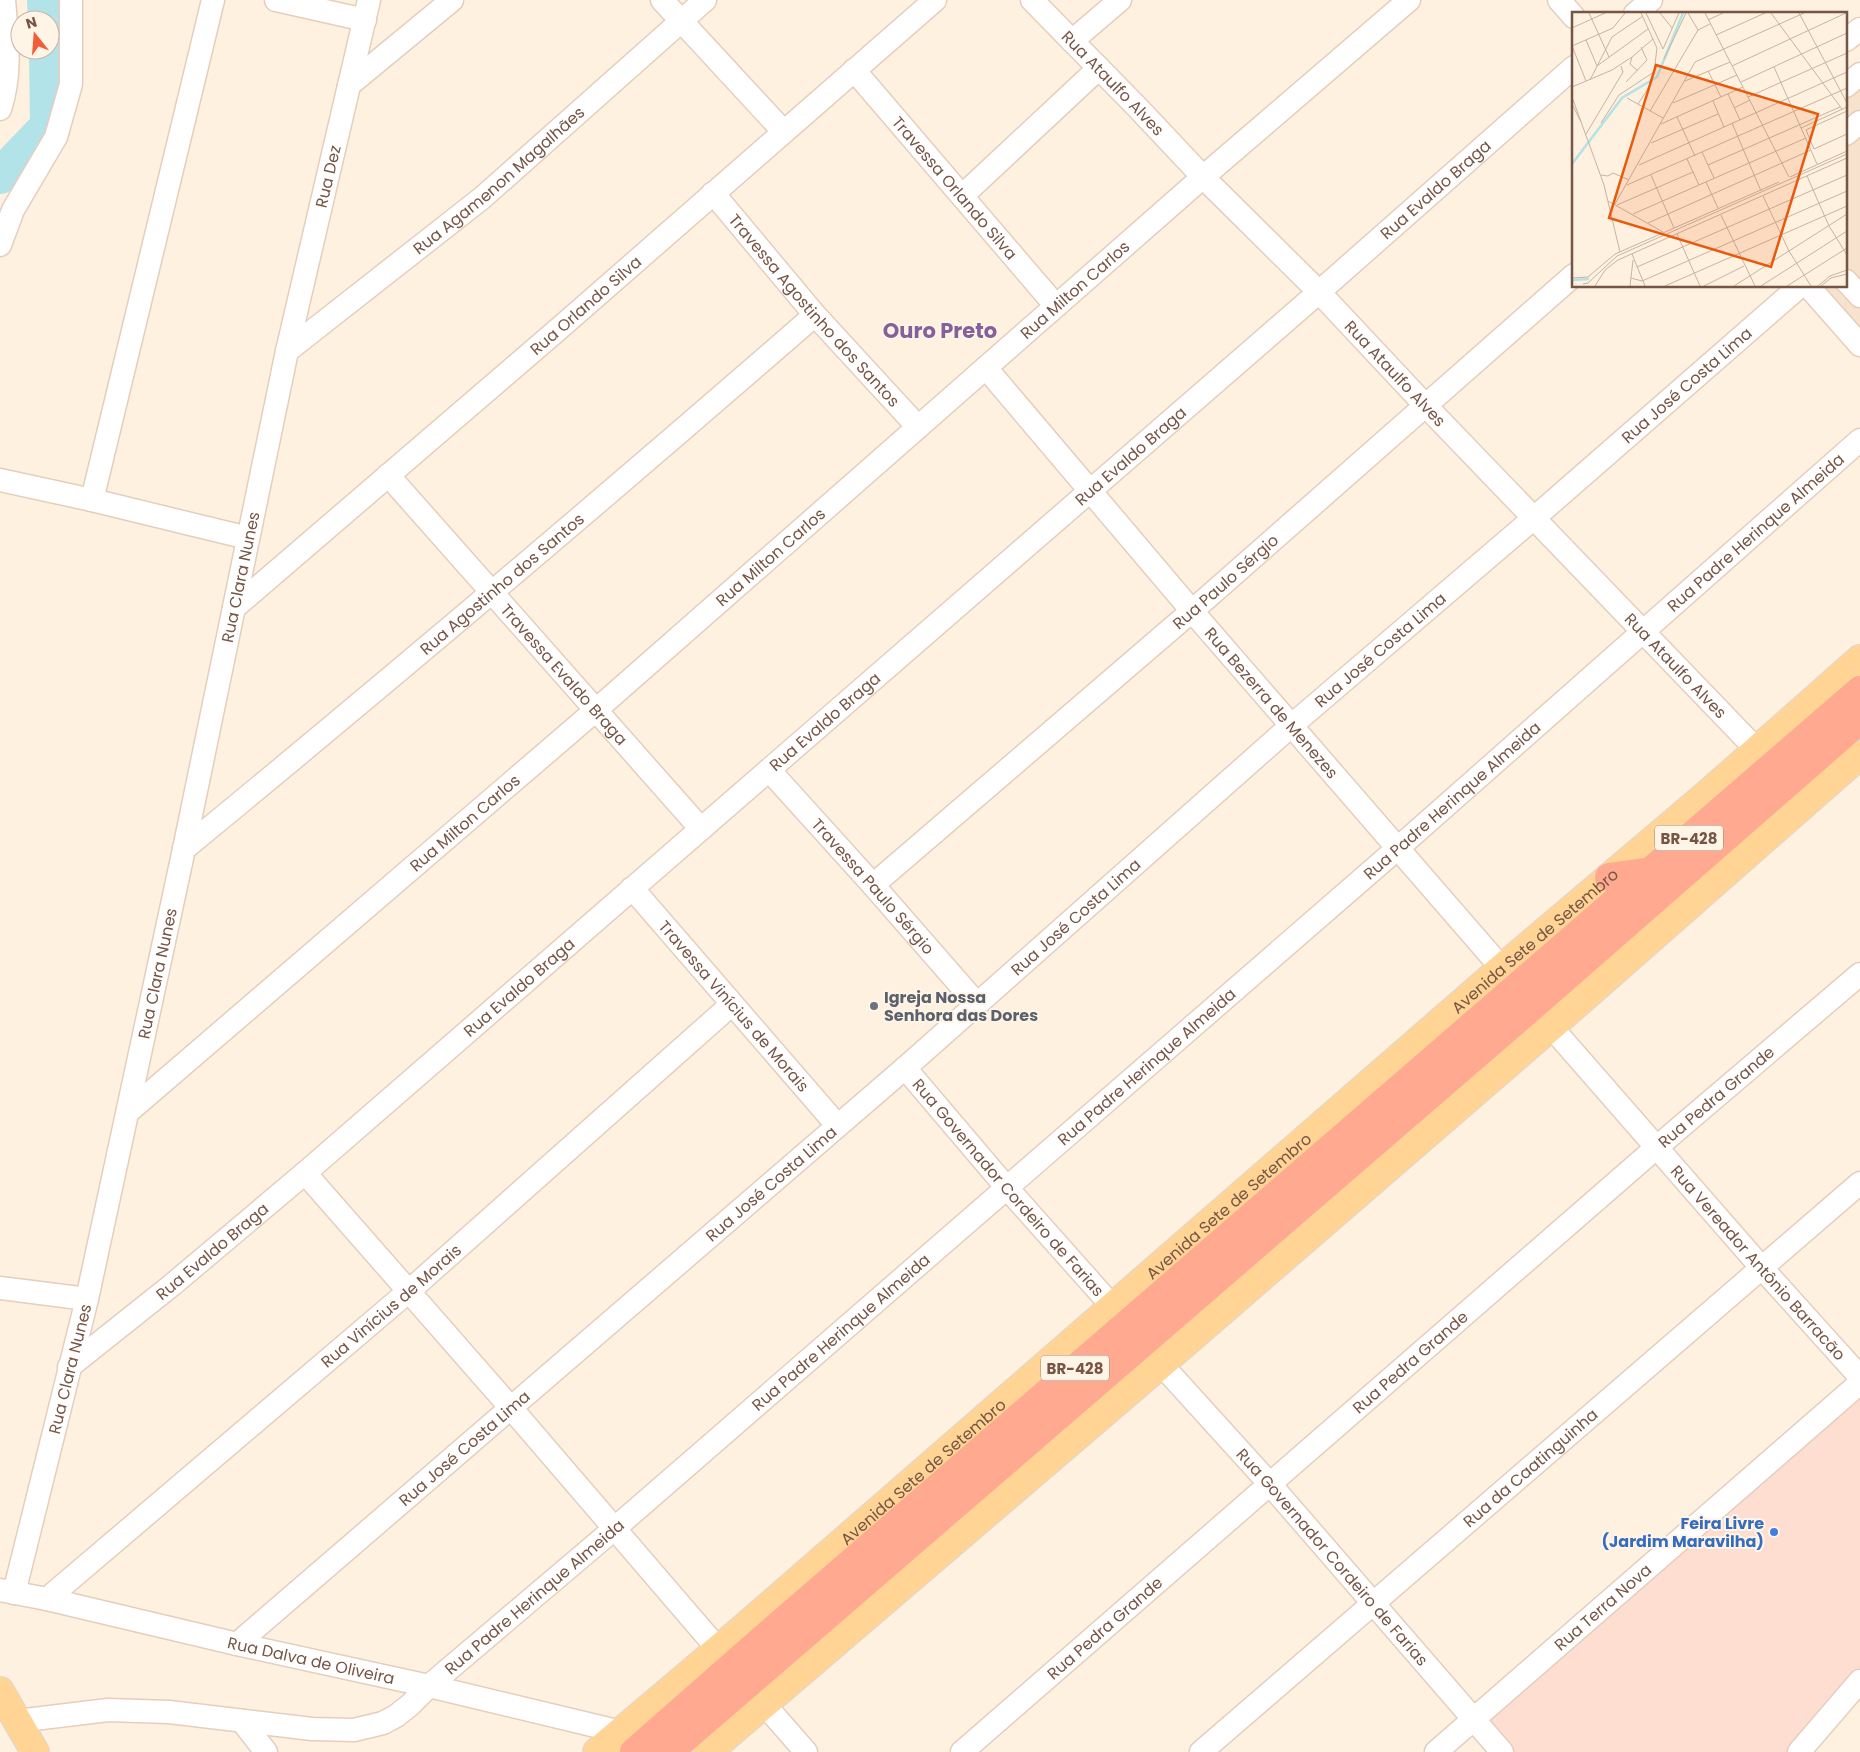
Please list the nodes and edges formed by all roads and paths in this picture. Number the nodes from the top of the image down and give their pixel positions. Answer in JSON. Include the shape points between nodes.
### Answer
{"nodes":[{"id":1,"x":4,"y":0,"type":"edge"},
{"id":2,"x":71,"y":0,"type":"edge"},
{"id":3,"x":213,"y":0,"type":"edge"},
{"id":4,"x":276,"y":0,"type":"edge"},
{"id":5,"x":452,"y":0,"type":"edge"},
{"id":6,"x":662,"y":0,"type":"edge"},
{"id":7,"x":705,"y":0,"type":"edge"},
{"id":8,"x":935,"y":0,"type":"edge"},
{"id":9,"x":1032,"y":0,"type":"edge"},
{"id":10,"x":1120,"y":0,"type":"edge"},
{"id":11,"x":1409,"y":0,"type":"edge"},
{"id":12,"x":1558,"y":0,"type":"edge"},
{"id":13,"x":1651,"y":0,"type":"edge"},
{"id":14,"x":367,"y":10,"type":"edge"},
{"id":15,"x":1637,"y":12,"type":"edge"},
{"id":16,"x":1572,"y":16,"type":"edge"},
{"id":17,"x":681,"y":22,"type":"junction"},
{"id":18,"x":1860,"y":29,"type":"edge"},
{"id":19,"x":1848,"y":38,"type":"edge"},
{"id":20,"x":1072,"y":41,"type":"junction"},
{"id":21,"x":1099,"y":68,"type":"junction"},
{"id":22,"x":1572,"y":69,"type":"edge"},
{"id":23,"x":854,"y":70,"type":"junction"},
{"id":24,"x":1860,"y":74,"type":"edge"},
{"id":25,"x":1848,"y":84,"type":"edge"},
{"id":26,"x":349,"y":85,"type":"junction"},
{"id":27,"x":0,"y":109,"type":"edge"},
{"id":28,"x":1860,"y":122,"type":"edge"},
{"id":29,"x":784,"y":131,"type":"junction"},
{"id":30,"x":1848,"y":132,"type":"edge"},
{"id":31,"x":1203,"y":177,"type":"junction"},
{"id":32,"x":713,"y":193,"type":"junction"},
{"id":33,"x":962,"y":196,"type":"junction"},
{"id":34,"x":0,"y":245,"type":"edge"},
{"id":35,"x":1572,"y":277,"type":"edge"},
{"id":36,"x":1848,"y":283,"type":"edge"},
{"id":37,"x":1798,"y":288,"type":"edge"},
{"id":38,"x":1810,"y":288,"type":"edge"},
{"id":39,"x":1319,"y":292,"type":"junction"},
{"id":40,"x":1860,"y":296,"type":"edge"},
{"id":41,"x":1056,"y":306,"type":"junction"},
{"id":42,"x":815,"y":315,"type":"junction"},
{"id":43,"x":1860,"y":345,"type":"edge"},
{"id":44,"x":287,"y":351,"type":"junction"},
{"id":45,"x":986,"y":368,"type":"junction"},
{"id":46,"x":1425,"y":405,"type":"junction"},
{"id":47,"x":918,"y":427,"type":"junction"},
{"id":48,"x":1860,"y":440,"type":"edge"},
{"id":49,"x":388,"y":475,"type":"junction"},
{"id":50,"x":0,"y":480,"type":"edge"},
{"id":51,"x":1090,"y":491,"type":"junction"},
{"id":52,"x":92,"y":500,"type":"junction"},
{"id":53,"x":1534,"y":518,"type":"junction"},
{"id":54,"x":248,"y":538,"type":"junction"},
{"id":55,"x":492,"y":592,"type":"junction"},
{"id":56,"x":234,"y":608,"type":"junction"},
{"id":57,"x":1192,"y":612,"type":"junction"},
{"id":58,"x":1642,"y":632,"type":"junction"},
{"id":59,"x":1860,"y":659,"type":"edge"},
{"id":60,"x":1860,"y":690,"type":"edge"},
{"id":61,"x":596,"y":710,"type":"junction"},
{"id":62,"x":1860,"y":720,"type":"edge"},
{"id":63,"x":1292,"y":725,"type":"junction"},
{"id":64,"x":1757,"y":750,"type":"junction"},
{"id":65,"x":1860,"y":755,"type":"edge"},
{"id":66,"x":769,"y":770,"type":"junction"},
{"id":67,"x":700,"y":829,"type":"junction"},
{"id":68,"x":1398,"y":848,"type":"junction"},
{"id":69,"x":184,"y":849,"type":"junction"},
{"id":70,"x":1651,"y":871,"type":"junction"},
{"id":71,"x":1609,"y":877,"type":"junction"},
{"id":72,"x":873,"y":885,"type":"junction"},
{"id":73,"x":632,"y":888,"type":"junction"},
{"id":74,"x":1860,"y":974,"type":"edge"},
{"id":75,"x":1517,"y":987,"type":"junction"},
{"id":76,"x":976,"y":1003,"type":"junction"},
{"id":77,"x":732,"y":1005,"type":"junction"},
{"id":78,"x":1550,"y":1027,"type":"junction"},
{"id":79,"x":904,"y":1068,"type":"junction"},
{"id":80,"x":128,"y":1112,"type":"junction"},
{"id":81,"x":837,"y":1125,"type":"junction"},
{"id":82,"x":1657,"y":1147,"type":"junction"},
{"id":83,"x":305,"y":1173,"type":"junction"},
{"id":84,"x":1860,"y":1183,"type":"edge"},
{"id":85,"x":1007,"y":1188,"type":"junction"},
{"id":86,"x":1761,"y":1267,"type":"junction"},
{"id":87,"x":0,"y":1288,"type":"edge"},
{"id":88,"x":408,"y":1291,"type":"junction"},
{"id":89,"x":87,"y":1299,"type":"junction"},
{"id":90,"x":1112,"y":1306,"type":"junction"},
{"id":91,"x":1161,"y":1364,"type":"junction"},
{"id":92,"x":69,"y":1367,"type":"junction"},
{"id":93,"x":1860,"y":1377,"type":"edge"},
{"id":94,"x":1860,"y":1383,"type":"edge"},
{"id":95,"x":511,"y":1408,"type":"junction"},
{"id":96,"x":1269,"y":1483,"type":"junction"},
{"id":97,"x":614,"y":1529,"type":"junction"},
{"id":98,"x":7,"y":1591,"type":"edge"},
{"id":99,"x":46,"y":1599,"type":"junction"},
{"id":100,"x":1372,"y":1604,"type":"junction"},
{"id":101,"x":237,"y":1644,"type":"junction"},
{"id":102,"x":718,"y":1650,"type":"junction"},
{"id":103,"x":1860,"y":1681,"type":"edge"},
{"id":104,"x":429,"y":1686,"type":"junction"},
{"id":105,"x":0,"y":1691,"type":"edge"},
{"id":106,"x":764,"y":1704,"type":"junction"},
{"id":107,"x":1472,"y":1720,"type":"junction"},
{"id":108,"x":17,"y":1721,"type":"junction"},
{"id":109,"x":242,"y":1721,"type":"junction"},
{"id":110,"x":628,"y":1742,"type":"edge"},
{"id":111,"x":35,"y":1752,"type":"edge"},
{"id":112,"x":266,"y":1752,"type":"edge"},
{"id":113,"x":597,"y":1752,"type":"edge"},
{"id":114,"x":669,"y":1752,"type":"edge"},
{"id":115,"x":708,"y":1752,"type":"edge"},
{"id":116,"x":806,"y":1752,"type":"edge"},
{"id":117,"x":962,"y":1752,"type":"edge"},
{"id":118,"x":1201,"y":1752,"type":"edge"},
{"id":119,"x":1436,"y":1752,"type":"edge"},
{"id":120,"x":1502,"y":1752,"type":"edge"},
{"id":121,"x":1799,"y":1752,"type":"edge"}],
"edges":[{"from":1,"to":27,"type":"street","via":[[7,74]]},
{"from":2,"to":34,"type":"street","via":[[71,84],[56,137],[13,210]]},
{"from":3,"to":52,"type":"street"},
{"from":4,"to":14,"type":"street"},
{"from":5,"to":26,"type":"street"},
{"from":6,"to":17,"type":"street"},
{"from":7,"to":17,"type":"street","name":"Rua Agamenon Magalhães"},
{"from":8,"to":23,"type":"street","name":"Rua Orlando Silva"},
{"from":9,"to":20,"type":"street","name":"Rua Ataulfo Alves"},
{"from":10,"to":20,"type":"street"},
{"from":11,"to":31,"type":"street","name":"Rua Milton Carlos"},
{"from":12,"to":16,"type":"street"},
{"from":13,"to":15,"type":"street"},
{"from":14,"to":26,"type":"street","name":"Rua Dez"},
{"from":17,"to":29,"type":"street"},
{"from":17,"to":44,"type":"street","name":"Rua Agamenon Magalhães","via":[[482,198]]},
{"from":18,"to":19,"type":"street"},
{"from":20,"to":21,"type":"street","name":"Rua Ataulfo Alves"},
{"from":21,"to":31,"type":"street","name":"Rua Ataulfo Alves"},
{"from":21,"to":33,"type":"street"},
{"from":22,"to":39,"type":"street","name":"Rua Evaldo Braga"},
{"from":23,"to":29,"type":"street","name":"Rua Orlando Silva"},
{"from":23,"to":33,"type":"street","name":"Travessa Orlando Silva"},
{"from":24,"to":25,"type":"street"},
{"from":26,"to":44,"type":"street","name":"Rua Dez"},
{"from":28,"to":30,"type":"street"},
{"from":29,"to":32,"type":"street","name":"Rua Orlando Silva"},
{"from":31,"to":39,"type":"street","name":"Rua Ataulfo Alves"},
{"from":31,"to":41,"type":"street","name":"Rua Milton Carlos"},
{"from":32,"to":42,"type":"street","name":"Travessa Agostinho dos Santos"},
{"from":32,"to":49,"type":"street","name":"Rua Orlando Silva"},
{"from":33,"to":41,"type":"street","name":"Travessa Orlando Silva"},
{"from":35,"to":46,"type":"street","name":"Rua Paulo Sérgio"},
{"from":36,"to":40,"type":"street"},
{"from":37,"to":53,"type":"street","name":"Rua José Costa Lima"},
{"from":38,"to":43,"type":"street"},
{"from":39,"to":46,"type":"street","name":"Rua Ataulfo Alves"},
{"from":39,"to":51,"type":"street","name":"Rua Evaldo Braga"},
{"from":41,"to":45,"type":"street","name":"Rua Milton Carlos"},
{"from":42,"to":47,"type":"street","name":"Travessa Agostinho dos Santos"},
{"from":42,"to":55,"type":"street","name":"Rua Agostinho dos Santos"},
{"from":44,"to":54,"type":"street","name":"Rua Clara Nunes"},
{"from":45,"to":47,"type":"street","name":"Rua Milton Carlos"},
{"from":45,"to":51,"type":"street","name":"Rua Bezerra de Menezes"},
{"from":46,"to":53,"type":"street","name":"Rua Ataulfo Alves"},
{"from":46,"to":57,"type":"street","name":"Rua Paulo Sérgio"},
{"from":47,"to":61,"type":"street","name":"Rua Milton Carlos"},
{"from":48,"to":58,"type":"street","name":"Rua Padre Herinque Almeida"},
{"from":49,"to":55,"type":"street","name":"Travessa Evaldo Braga"},
{"from":49,"to":56,"type":"street","name":"Rua Orlando Silva"},
{"from":50,"to":52,"type":"street"},
{"from":51,"to":57,"type":"street","name":"Rua Bezerra de Menezes"},
{"from":51,"to":66,"type":"street","name":"Rua Evaldo Braga"},
{"from":52,"to":54,"type":"street"},
{"from":53,"to":58,"type":"street","name":"Rua Ataulfo Alves"},
{"from":53,"to":63,"type":"street","name":"Rua José Costa Lima"},
{"from":54,"to":56,"type":"street","name":"Rua Clara Nunes"},
{"from":55,"to":61,"type":"street","name":"Travessa Evaldo Braga"},
{"from":55,"to":69,"type":"street","name":"Rua Agostinho dos Santos"},
{"from":56,"to":69,"type":"street","name":"Rua Clara Nunes"},
{"from":57,"to":63,"type":"street","name":"Rua Bezerra de Menezes"},
{"from":57,"to":72,"type":"street","name":"Rua Paulo Sérgio"},
{"from":58,"to":64,"type":"street","name":"Rua Ataulfo Alves"},
{"from":58,"to":68,"type":"street","name":"Rua Padre Herinque Almeida"},
{"from":59,"to":64,"type":"main road","name":"Avenida Sete de Setembro"},
{"from":60,"to":70,"type":"highway","name":"Avenida Sete de Setembro","number":"BR-428"},
{"from":61,"to":67,"type":"street","name":"Travessa Evaldo Braga"},
{"from":61,"to":80,"type":"street","name":"Rua Milton Carlos"},
{"from":62,"to":75,"type":"highway","name":"Avenida Sete de Setembro","number":"BR-428"},
{"from":63,"to":68,"type":"street","name":"Rua Bezerra de Menezes"},
{"from":63,"to":76,"type":"street","name":"Rua José Costa Lima"},
{"from":64,"to":71,"type":"main road","name":"Avenida Sete de Setembro"},
{"from":65,"to":78,"type":"main road"},
{"from":66,"to":67,"type":"street","name":"Rua Evaldo Braga"},
{"from":66,"to":72,"type":"street","name":"Travessa Paulo Sérgio"},
{"from":67,"to":73,"type":"street","name":"Rua Evaldo Braga"},
{"from":68,"to":75,"type":"street","name":"Rua Bezerra de Menezes"},
{"from":68,"to":85,"type":"street","name":"Rua Padre Herinque Almeida"},
{"from":69,"to":80,"type":"street","name":"Rua Clara Nunes"},
{"from":70,"to":71,"type":"highway"},
{"from":70,"to":75,"type":"highway","name":"Avenida Sete de Setembro","number":"BR-428"},
{"from":71,"to":75,"type":"main road","name":"Avenida Sete de Setembro"},
{"from":72,"to":76,"type":"street","name":"Travessa Paulo Sérgio"},
{"from":73,"to":77,"type":"street","name":"Travessa Vinícius de Morais"},
{"from":73,"to":83,"type":"street","name":"Rua Evaldo Braga"},
{"from":74,"to":82,"type":"street","name":"Rua Pedra Grande"},
{"from":75,"to":78,"type":"street","name":"Rua Vereador Antônio Barracão"},
{"from":75,"to":90,"type":"main road","name":"Avenida Sete de Setembro"},
{"from":75,"to":110,"type":"highway","name":"Avenida Sete de Setembro","number":"BR-428","via":[[796,1610]]},
{"from":75,"to":114,"type":"highway","name":"Avenida Sete de Setembro","number":"BR-428"},
{"from":76,"to":79,"type":"street","name":"Rua José Costa Lima"},
{"from":77,"to":81,"type":"street","name":"Travessa Vinícius de Morais"},
{"from":77,"to":88,"type":"street","name":"Rua Vinícius de Morais"},
{"from":78,"to":82,"type":"street","name":"Rua Vereador Antônio Barracão"},
{"from":78,"to":91,"type":"main road"},
{"from":79,"to":81,"type":"street","name":"Rua José Costa Lima"},
{"from":79,"to":85,"type":"street","name":"Rua Governador Cordeiro de Farias"},
{"from":80,"to":89,"type":"street","name":"Rua Clara Nunes"},
{"from":81,"to":95,"type":"street","name":"Rua José Costa Lima"},
{"from":82,"to":86,"type":"street","name":"Rua Vereador Antônio Barracão"},
{"from":82,"to":96,"type":"street","name":"Rua Pedra Grande"},
{"from":83,"to":88,"type":"street"},
{"from":83,"to":92,"type":"street","name":"Rua Evaldo Braga"},
{"from":84,"to":86,"type":"street","name":"Rua da Caatinguinha"},
{"from":85,"to":90,"type":"street","name":"Rua Governador Cordeiro de Farias"},
{"from":85,"to":97,"type":"street","name":"Rua Padre Herinque Almeida"},
{"from":86,"to":93,"type":"street","name":"Rua Vereador Antônio Barracão"},
{"from":86,"to":100,"type":"street","name":"Rua da Caatinguinha"},
{"from":87,"to":89,"type":"street"},
{"from":88,"to":95,"type":"street"},
{"from":88,"to":99,"type":"street","name":"Rua Vinícius de Morais"},
{"from":89,"to":92,"type":"street","name":"Rua Clara Nunes"},
{"from":90,"to":102,"type":"main road","name":"Avenida Sete de Setembro"},
{"from":91,"to":96,"type":"street","name":"Rua Governador Cordeiro de Farias"},
{"from":91,"to":106,"type":"main road"},
{"from":92,"to":98,"type":"street","name":"Rua Clara Nunes"},
{"from":94,"to":107,"type":"street","name":"Rua Terra Nova"},
{"from":95,"to":97,"type":"street"},
{"from":95,"to":101,"type":"street","name":"Rua José Costa Lima"},
{"from":96,"to":100,"type":"street","name":"Rua Governador Cordeiro de Farias"},
{"from":96,"to":117,"type":"street","name":"Rua Pedra Grande"},
{"from":97,"to":102,"type":"street"},
{"from":97,"to":104,"type":"street","name":"Rua Padre Herinque Almeida"},
{"from":98,"to":99,"type":"street","name":"Rua Dalva de Oliveira"},
{"from":99,"to":101,"type":"street","name":"Rua Dalva de Oliveira"},
{"from":100,"to":107,"type":"street","name":"Rua Governador Cordeiro de Farias"},
{"from":100,"to":118,"type":"street","name":"Rua da Caatinguinha"},
{"from":101,"to":104,"type":"street","name":"Rua Dalva de Oliveira"},
{"from":102,"to":110,"type":"main road","name":"Avenida Sete de Setembro"},
{"from":103,"to":121,"type":"street"},
{"from":104,"to":109,"type":"street","name":"Rua Padre Herinque Almeida","via":[[396,1716],[384,1723],[354,1730]]},
{"from":104,"to":110,"type":"street","name":"Rua Dalva de Oliveira"},
{"from":105,"to":108,"type":"main road"},
{"from":106,"to":115,"type":"main road"},
{"from":106,"to":116,"type":"street"},
{"from":107,"to":119,"type":"street","name":"Rua Terra Nova"},
{"from":107,"to":120,"type":"street","name":"Rua Governador Cordeiro de Farias"},
{"from":108,"to":109,"type":"street","name":"Rua Padre Herinque Almeida","via":[[108,1710],[169,1712]]},
{"from":108,"to":111,"type":"main road"},
{"from":109,"to":112,"type":"street"},
{"from":110,"to":113,"type":"main road","name":"Avenida Sete de Setembro"}]}
